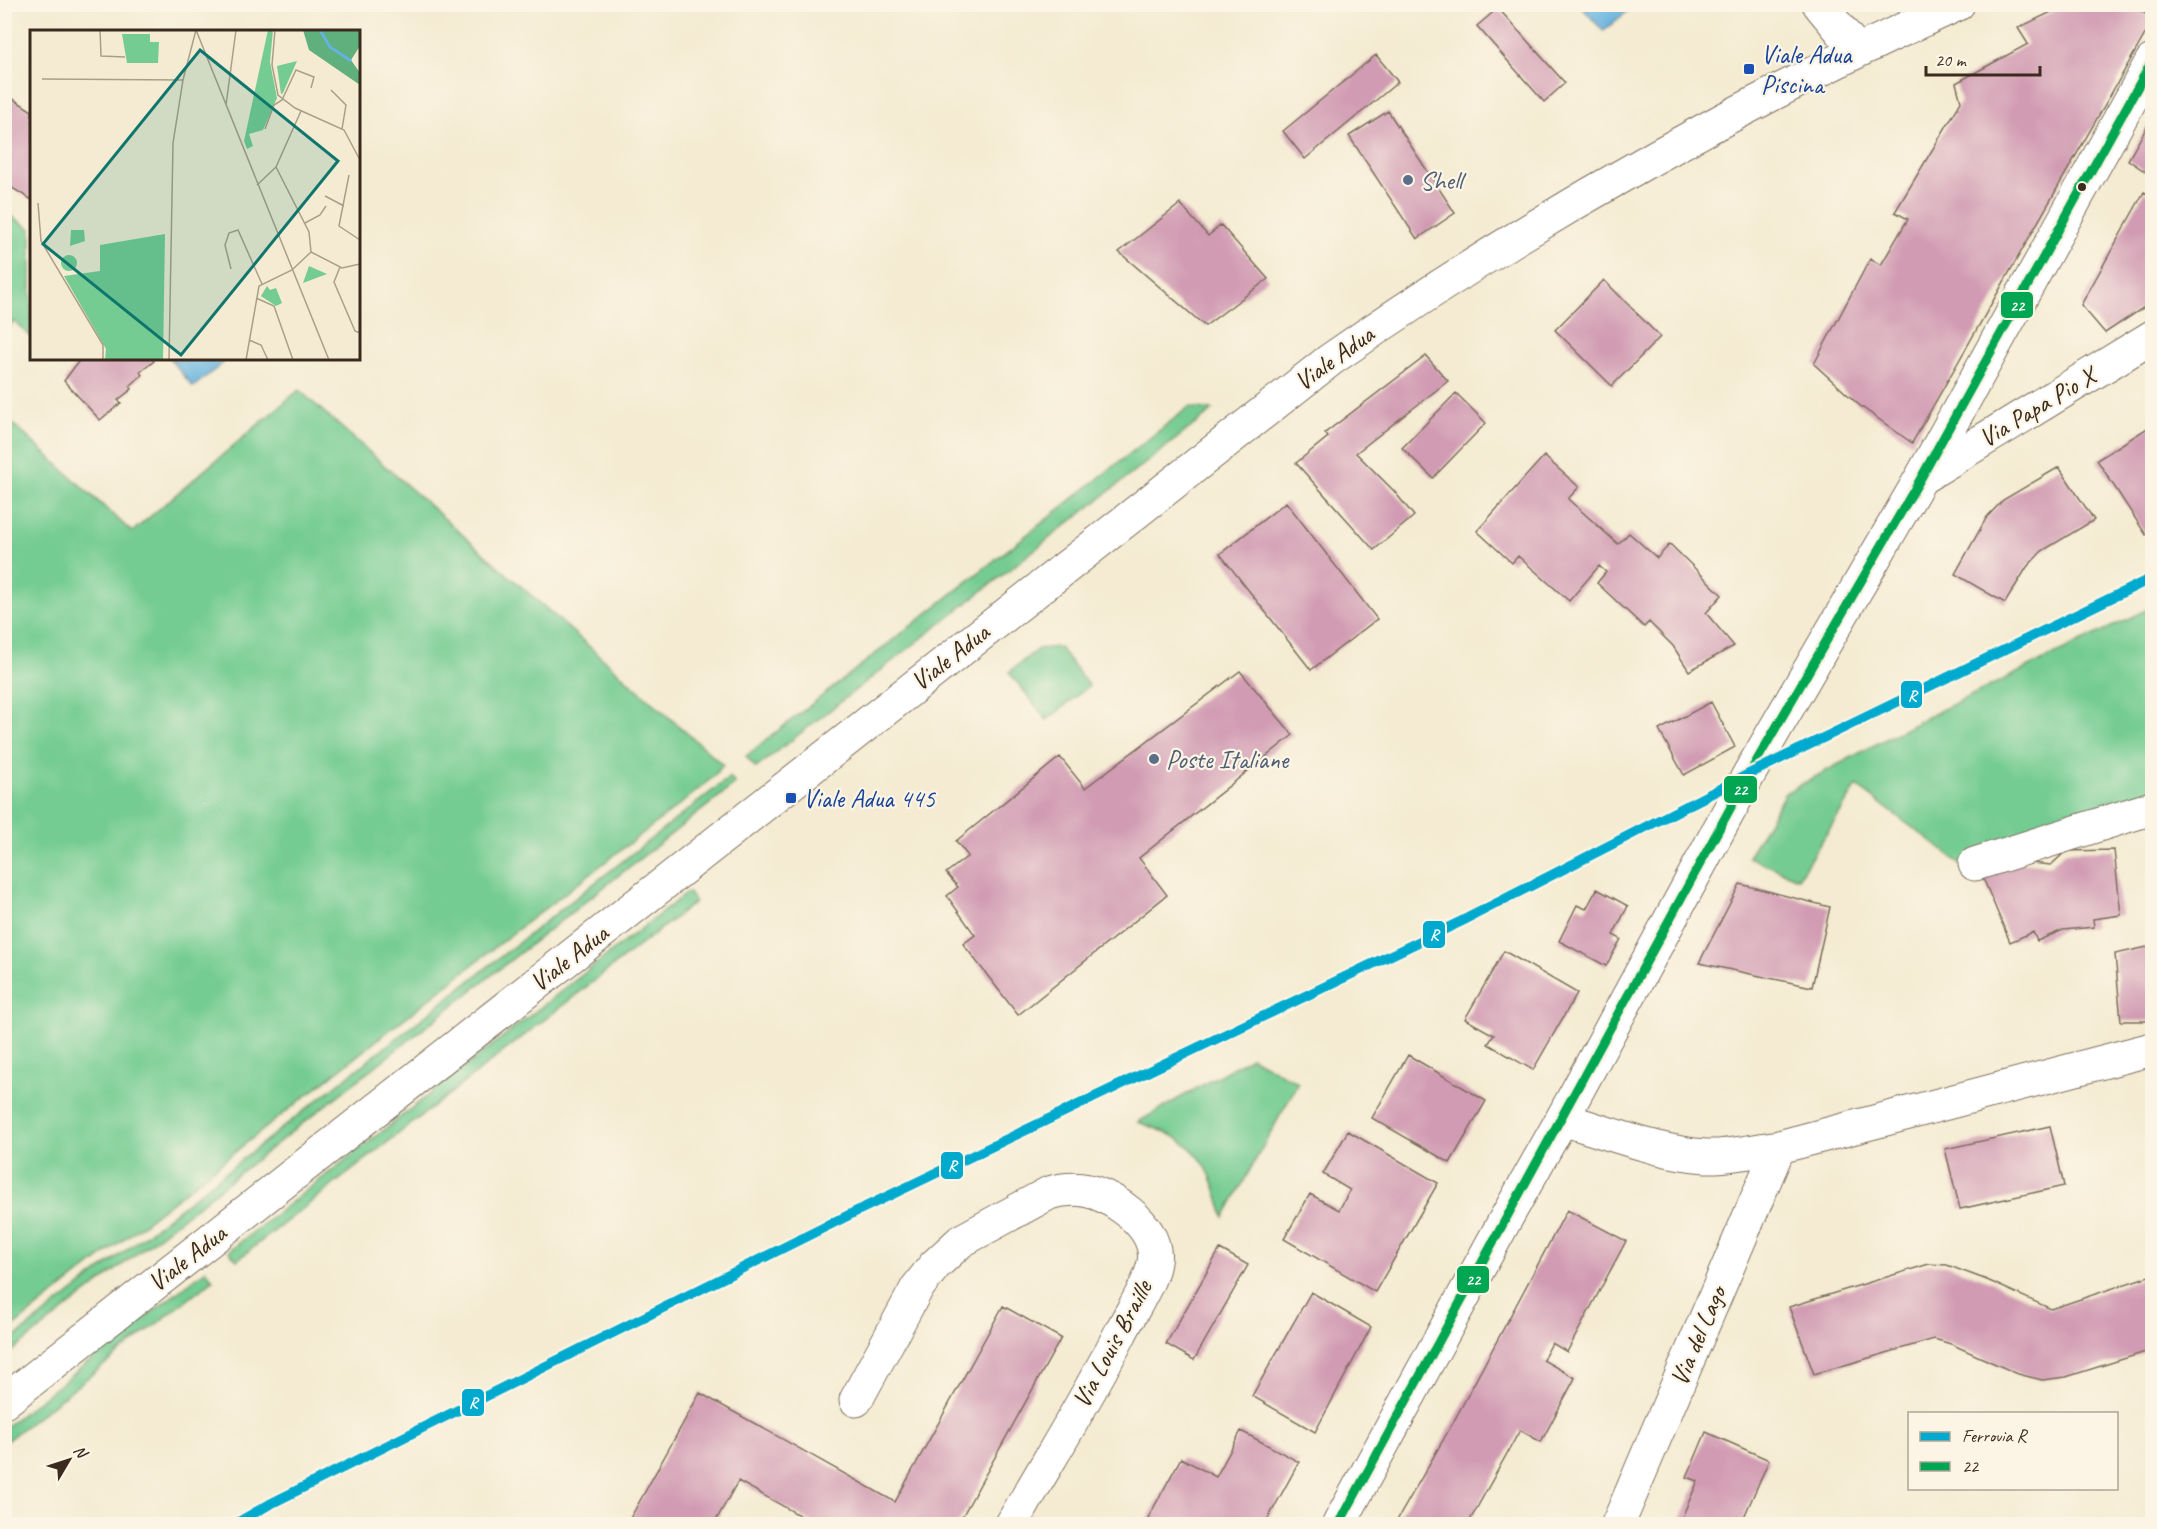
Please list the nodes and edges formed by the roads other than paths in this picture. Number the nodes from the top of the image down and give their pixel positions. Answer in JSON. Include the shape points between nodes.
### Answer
{"nodes":[{"id":1,"x":1820,"y":4,"type":"edge"},
{"id":2,"x":1958,"y":4,"type":"edge"},
{"id":3,"x":1857,"y":50,"type":"junction"},
{"id":4,"x":2152,"y":61,"type":"edge"},
{"id":5,"x":2152,"y":337,"type":"edge"},
{"id":6,"x":1921,"y":478,"type":"junction"},
{"id":7,"x":2152,"y":808,"type":"edge"},
{"id":8,"x":1975,"y":864,"type":"dead end"},
{"id":9,"x":2152,"y":1049,"type":"edge"},
{"id":10,"x":1563,"y":1119,"type":"junction"},
{"id":11,"x":1779,"y":1147,"type":"junction"},
{"id":12,"x":856,"y":1400,"type":"dead end"},
{"id":13,"x":4,"y":1402,"type":"edge"},
{"id":14,"x":1012,"y":1524,"type":"edge"},
{"id":15,"x":1339,"y":1524,"type":"edge"},
{"id":16,"x":1618,"y":1524,"type":"edge"}],
"edges":[{"from":1,"to":3,"type":"street"},
{"from":2,"to":3,"type":"street","name":"Viale Adua"},
{"from":3,"to":13,"type":"street","name":"Viale Adua","via":[[1497,248],[1330,360]]},
{"from":4,"to":6,"type":"street"},
{"from":5,"to":6,"type":"street","name":"Via Papa Pio X"},
{"from":6,"to":10,"type":"street","via":[[1749,774]]},
{"from":7,"to":8,"type":"street"},
{"from":9,"to":11,"type":"street"},
{"from":10,"to":11,"type":"street","via":[[1691,1154],[1713,1156]]},
{"from":10,"to":15,"type":"street"},
{"from":11,"to":16,"type":"street","name":"Via del Lago"},
{"from":12,"to":14,"type":"street","name":"Via Louis Braille","via":[[925,1276],[961,1241],[1049,1193],[1062,1190],[1087,1189],[1130,1213],[1142,1224],[1154,1250],[1148,1281]]}]}
